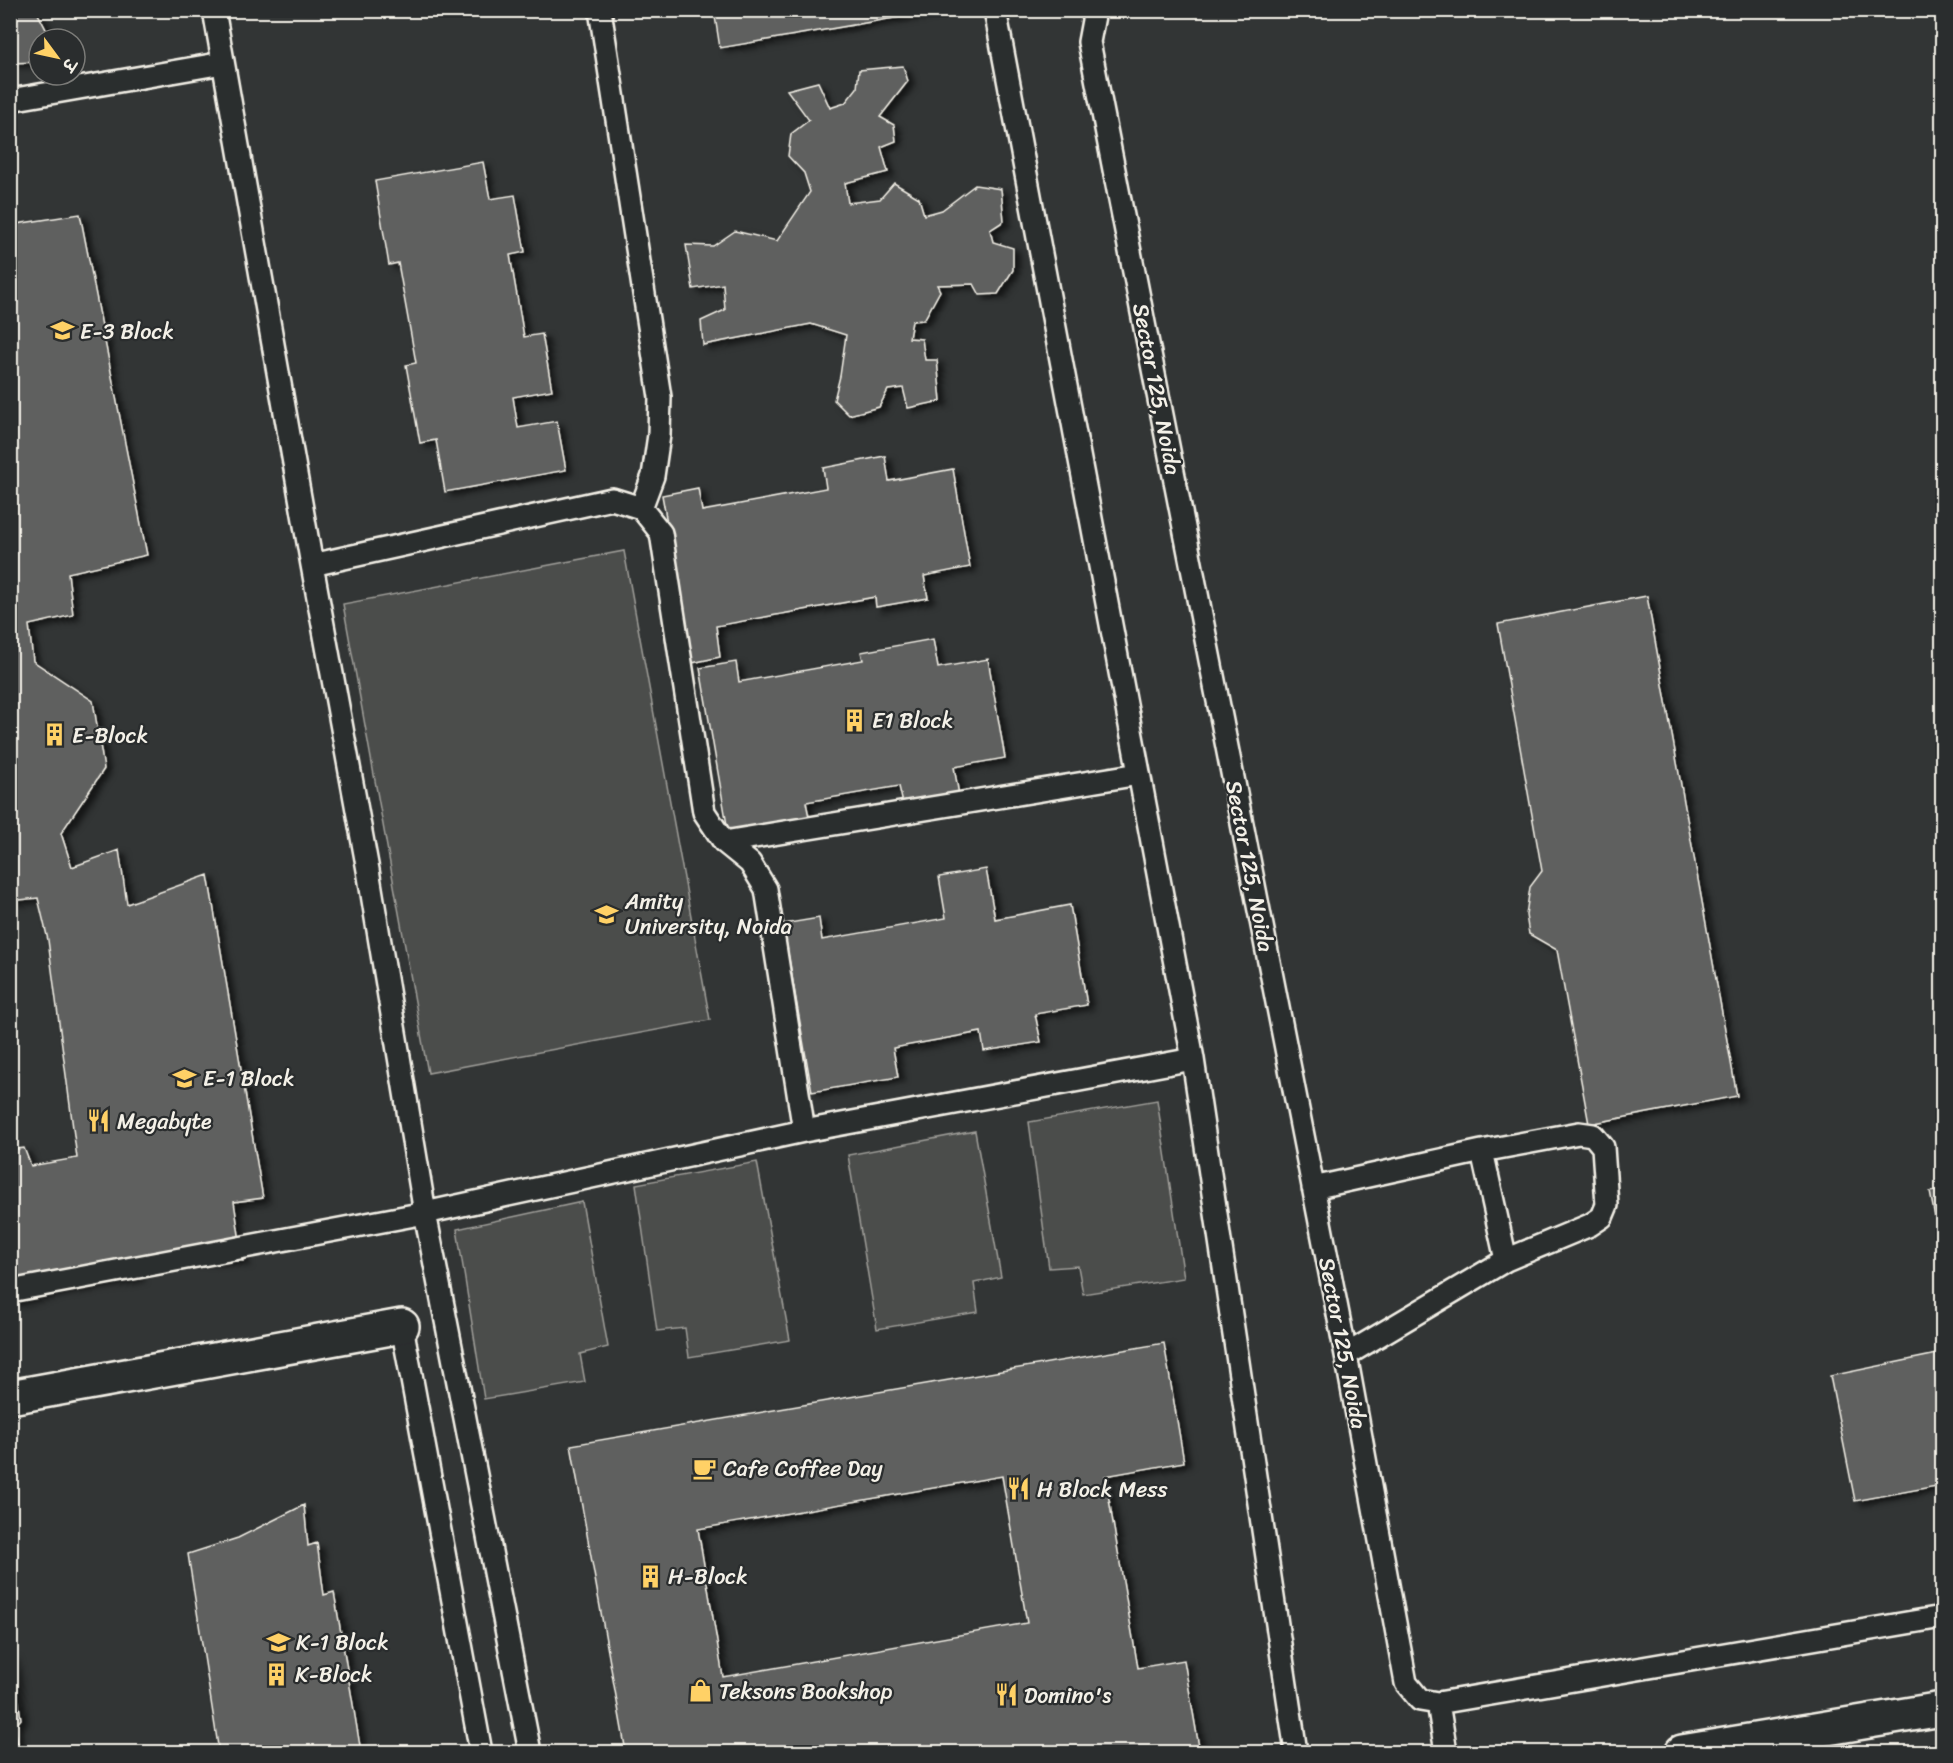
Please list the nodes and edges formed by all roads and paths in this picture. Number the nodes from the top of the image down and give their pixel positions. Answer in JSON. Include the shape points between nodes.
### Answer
{"nodes":[{"id":1,"x":214,"y":10,"type":"edge"},
{"id":2,"x":600,"y":10,"type":"edge"},
{"id":3,"x":995,"y":10,"type":"edge"},
{"id":4,"x":1095,"y":10,"type":"edge"},
{"id":5,"x":223,"y":63,"type":"junction"},
{"id":6,"x":10,"y":100,"type":"edge"},
{"id":7,"x":641,"y":508,"type":"junction"},
{"id":8,"x":312,"y":566,"type":"junction"},
{"id":9,"x":1139,"y":774,"type":"junction"},
{"id":10,"x":724,"y":842,"type":"junction"},
{"id":11,"x":1192,"y":1059,"type":"junction"},
{"id":12,"x":804,"y":1131,"type":"junction"},
{"id":13,"x":1482,"y":1151,"type":"junction"},
{"id":14,"x":1313,"y":1188,"type":"junction"},
{"id":15,"x":425,"y":1213,"type":"junction"},
{"id":16,"x":1506,"y":1260,"type":"junction"},
{"id":17,"x":10,"y":1291,"type":"edge"},
{"id":18,"x":402,"y":1326,"type":"joint"},
{"id":19,"x":1346,"y":1355,"type":"junction"},
{"id":20,"x":10,"y":1397,"type":"edge"},
{"id":21,"x":1942,"y":1617,"type":"edge"},
{"id":22,"x":1438,"y":1704,"type":"junction"},
{"id":23,"x":1942,"y":1709,"type":"edge"},
{"id":24,"x":481,"y":1752,"type":"edge"},
{"id":25,"x":530,"y":1752,"type":"edge"},
{"id":26,"x":1296,"y":1752,"type":"edge"},
{"id":27,"x":1446,"y":1752,"type":"edge"},
{"id":28,"x":1682,"y":1752,"type":"edge"}],
"edges":[{"from":1,"to":5,"type":"lane"},
{"from":2,"to":7,"type":"lane","via":[[660,397],[653,476]]},
{"from":3,"to":9,"type":"lane"},
{"from":4,"to":14,"type":"lane","name":"Sector 125, Noida","via":[[1089,42]]},
{"from":5,"to":6,"type":"lane"},
{"from":5,"to":8,"type":"lane"},
{"from":7,"to":8,"type":"lane","via":[[612,499]]},
{"from":7,"to":10,"type":"lane","via":[[661,533],[704,812]]},
{"from":8,"to":15,"type":"lane"},
{"from":9,"to":10,"type":"lane"},
{"from":9,"to":11,"type":"lane"},
{"from":10,"to":12,"type":"lane","via":[[750,863],[766,889]]},
{"from":11,"to":12,"type":"lane"},
{"from":11,"to":26,"type":"lane"},
{"from":12,"to":15,"type":"lane"},
{"from":13,"to":14,"type":"lane"},
{"from":13,"to":16,"type":"lane"},
{"from":13,"to":16,"type":"lane","via":[[1579,1133],[1593,1135],[1603,1147],[1607,1205],[1602,1216],[1590,1225]]},
{"from":14,"to":19,"type":"lane","name":"Sector 125, Noida"},
{"from":15,"to":17,"type":"lane"},
{"from":15,"to":25,"type":"lane"},
{"from":16,"to":19,"type":"lane"},
{"from":18,"to":20,"type":"street"},
{"from":18,"to":24,"type":"lane"},
{"from":19,"to":22,"type":"lane","name":"Sector 125, Noida","via":[[1406,1683],[1420,1700]]},
{"from":21,"to":22,"type":"lane"},
{"from":22,"to":27,"type":"lane"},
{"from":23,"to":28,"type":"street"}]}
